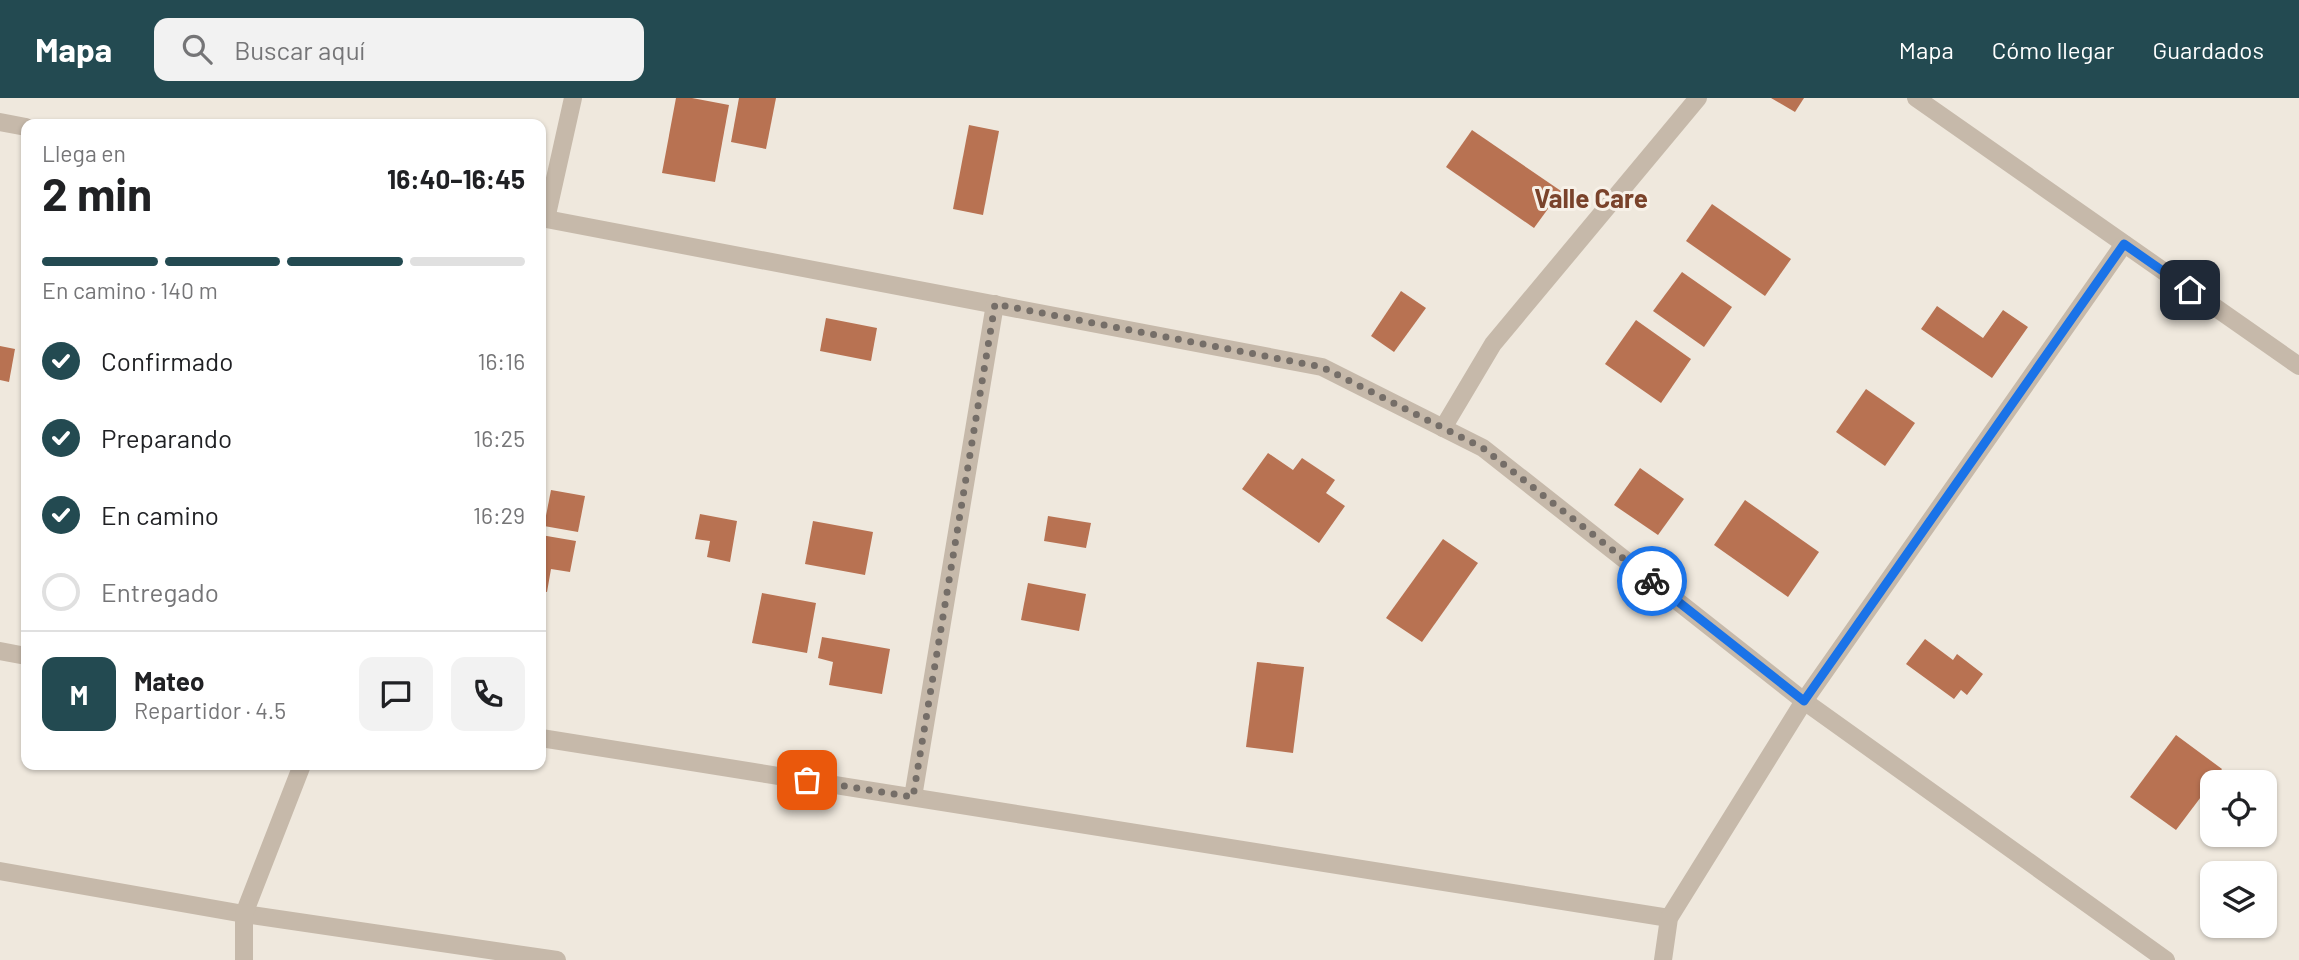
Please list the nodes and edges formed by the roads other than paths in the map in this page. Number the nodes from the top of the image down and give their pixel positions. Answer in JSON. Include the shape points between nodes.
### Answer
{"nodes":[{"id":1,"x":573,"y":98,"type":"edge"},
{"id":2,"x":1698,"y":98,"type":"edge"},
{"id":3,"x":1916,"y":98,"type":"edge"},
{"id":4,"x":0,"y":122,"type":"edge"},
{"id":5,"x":21,"y":126,"type":"edge"},
{"id":6,"x":546,"y":207,"type":"edge"},
{"id":7,"x":546,"y":220,"type":"edge"},
{"id":8,"x":2124,"y":244,"type":"junction"},
{"id":9,"x":995,"y":304,"type":"junction"},
{"id":10,"x":2299,"y":366,"type":"edge"},
{"id":11,"x":1443,"y":428,"type":"junction"},
{"id":12,"x":0,"y":651,"type":"edge"},
{"id":13,"x":21,"y":655,"type":"edge"},
{"id":14,"x":1804,"y":701,"type":"junction"},
{"id":15,"x":546,"y":739,"type":"edge"},
{"id":16,"x":300,"y":770,"type":"edge"},
{"id":17,"x":913,"y":797,"type":"junction"},
{"id":18,"x":0,"y":871,"type":"edge"},
{"id":19,"x":244,"y":914,"type":"junction"},
{"id":20,"x":1669,"y":918,"type":"junction"},
{"id":21,"x":244,"y":960,"type":"edge"},
{"id":22,"x":557,"y":960,"type":"edge"},
{"id":23,"x":1663,"y":960,"type":"edge"},
{"id":24,"x":2165,"y":960,"type":"edge"}],
"edges":[{"from":1,"to":6,"type":"street"},
{"from":2,"to":11,"type":"street","via":[[1493,344]]},
{"from":3,"to":8,"type":"street"},
{"from":4,"to":5,"type":"street"},
{"from":7,"to":9,"type":"street"},
{"from":8,"to":10,"type":"street"},
{"from":8,"to":14,"type":"street"},
{"from":9,"to":11,"type":"street","via":[[1322,367]]},
{"from":9,"to":17,"type":"street"},
{"from":11,"to":14,"type":"street","via":[[1483,448]]},
{"from":12,"to":13,"type":"street"},
{"from":14,"to":20,"type":"street"},
{"from":14,"to":24,"type":"street"},
{"from":15,"to":17,"type":"street"},
{"from":16,"to":19,"type":"street"},
{"from":17,"to":20,"type":"street"},
{"from":18,"to":19,"type":"street"},
{"from":19,"to":21,"type":"street"},
{"from":19,"to":22,"type":"street"},
{"from":20,"to":23,"type":"street"}]}
